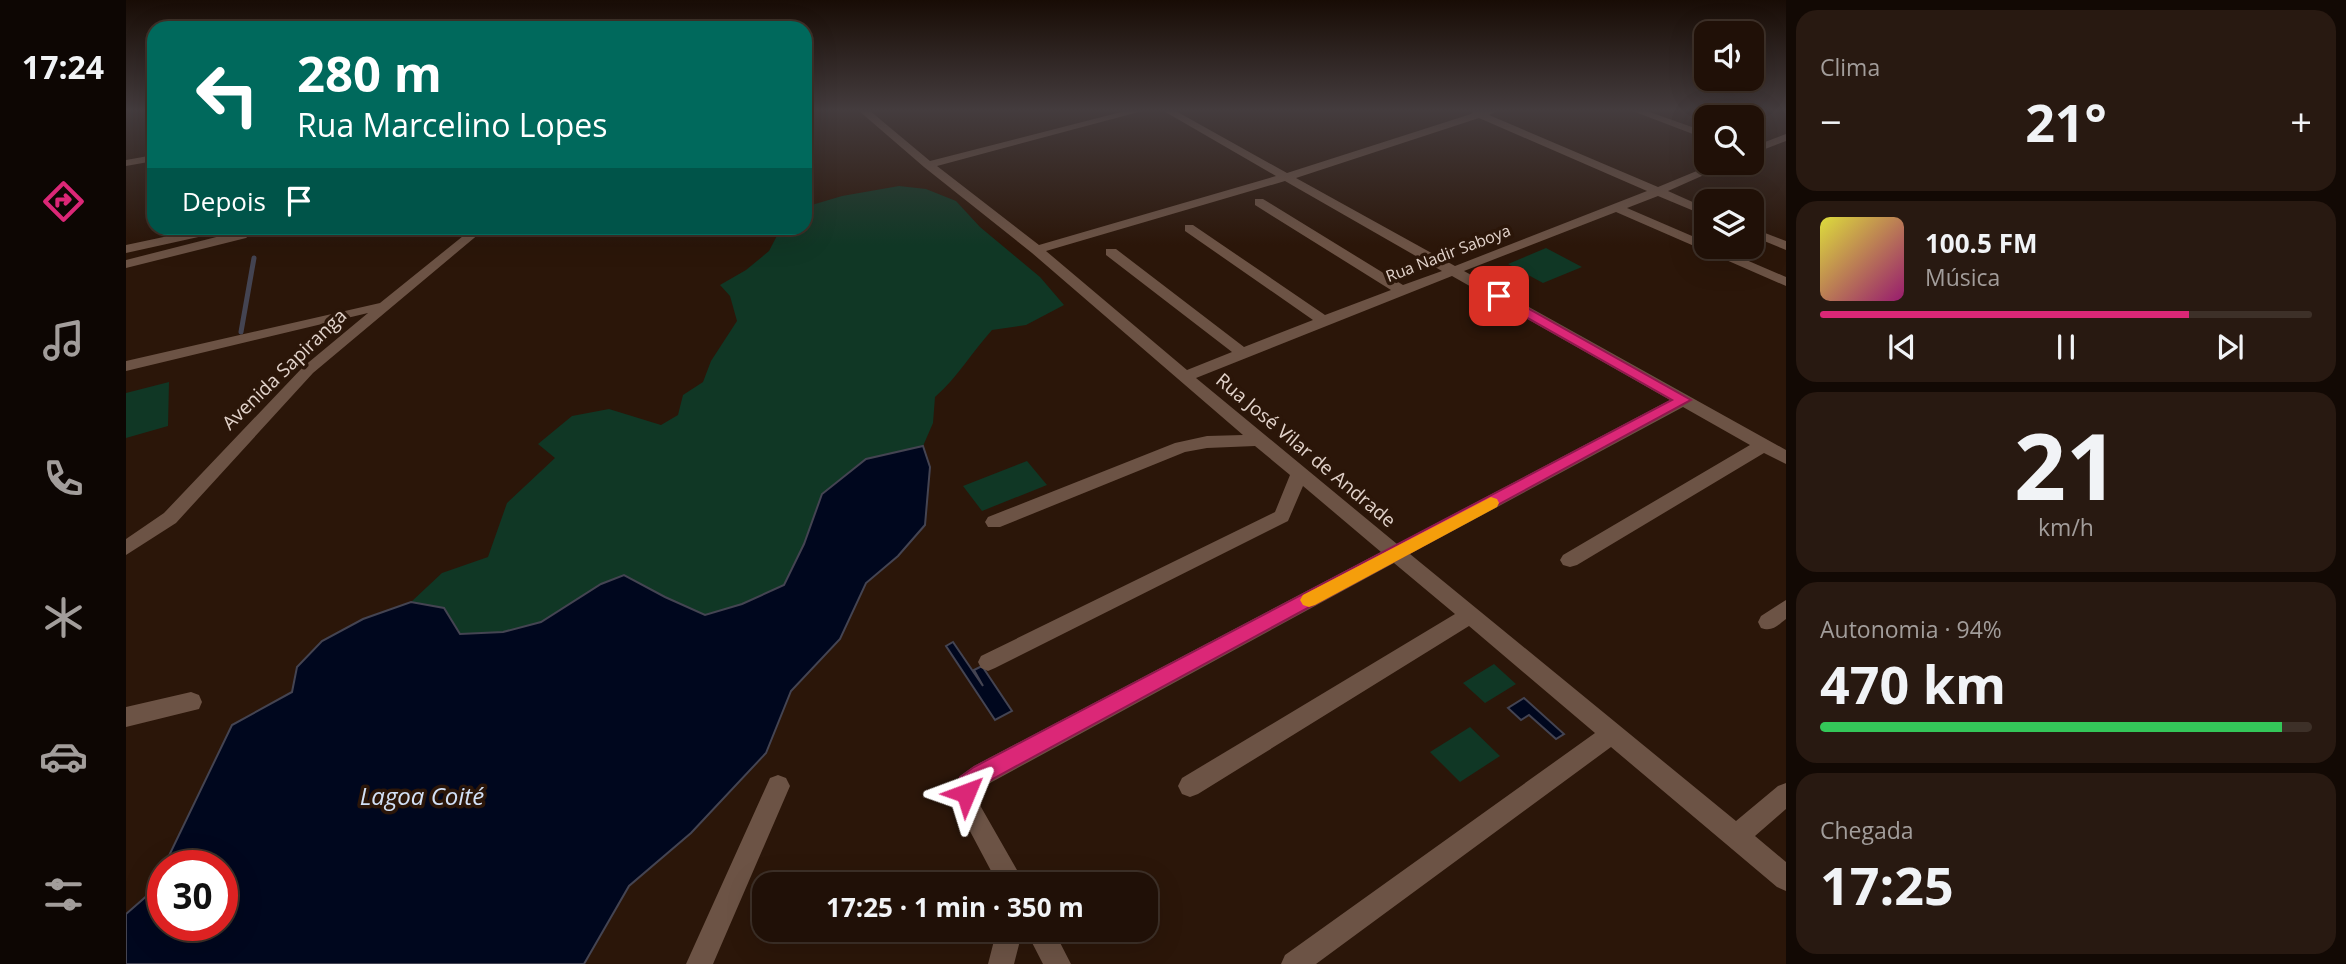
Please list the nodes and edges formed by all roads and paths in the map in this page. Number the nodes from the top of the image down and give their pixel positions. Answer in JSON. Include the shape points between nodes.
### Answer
{"nodes":[{"id":1,"x":916,"y":155,"type":"edge"},
{"id":2,"x":967,"y":155,"type":"edge"},
{"id":3,"x":1247,"y":155,"type":"edge"},
{"id":4,"x":1350,"y":155,"type":"edge"},
{"id":5,"x":1573,"y":155,"type":"edge"},
{"id":6,"x":147,"y":159,"type":"edge"},
{"id":7,"x":126,"y":163,"type":"edge"},
{"id":8,"x":928,"y":165,"type":"junction"},
{"id":9,"x":1698,"y":175,"type":"edge"},
{"id":10,"x":1286,"y":177,"type":"junction"},
{"id":11,"x":1659,"y":192,"type":"junction"},
{"id":12,"x":1259,"y":202,"type":"dead end"},
{"id":13,"x":1694,"y":207,"type":"edge"},
{"id":14,"x":1617,"y":208,"type":"junction"},
{"id":15,"x":1189,"y":228,"type":"dead end"},
{"id":16,"x":191,"y":235,"type":"edge"},
{"id":17,"x":228,"y":235,"type":"edge"},
{"id":18,"x":471,"y":235,"type":"edge"},
{"id":19,"x":1764,"y":237,"type":"edge"},
{"id":20,"x":1786,"y":246,"type":"edge"},
{"id":21,"x":126,"y":249,"type":"edge"},
{"id":22,"x":1037,"y":250,"type":"junction"},
{"id":23,"x":1111,"y":252,"type":"dead end"},
{"id":24,"x":126,"y":264,"type":"edge"},
{"id":25,"x":1452,"y":270,"type":"junction"},
{"id":26,"x":1786,"y":282,"type":"edge"},
{"id":27,"x":1401,"y":290,"type":"junction"},
{"id":28,"x":384,"y":306,"type":"junction"},
{"id":29,"x":1324,"y":321,"type":"junction"},
{"id":30,"x":1242,"y":353,"type":"junction"},
{"id":31,"x":126,"y":366,"type":"edge"},
{"id":32,"x":1185,"y":377,"type":"junction"},
{"id":33,"x":1684,"y":400,"type":"junction"},
{"id":34,"x":1259,"y":440,"type":"junction"},
{"id":35,"x":1764,"y":446,"type":"junction"},
{"id":36,"x":1786,"y":458,"type":"edge"},
{"id":37,"x":1300,"y":473,"type":"junction"},
{"id":38,"x":993,"y":522,"type":"dead end"},
{"id":39,"x":126,"y":548,"type":"edge"},
{"id":40,"x":1397,"y":553,"type":"junction"},
{"id":41,"x":1570,"y":560,"type":"dead end"},
{"id":42,"x":1786,"y":608,"type":"edge"},
{"id":43,"x":1470,"y":615,"type":"junction"},
{"id":44,"x":1768,"y":622,"type":"dead end"},
{"id":45,"x":988,"y":662,"type":"dead end"},
{"id":46,"x":191,"y":702,"type":"dead end"},
{"id":47,"x":126,"y":717,"type":"edge"},
{"id":48,"x":1612,"y":733,"type":"junction"},
{"id":49,"x":778,"y":786,"type":"dead end"},
{"id":50,"x":1190,"y":786,"type":"dead end"},
{"id":51,"x":1786,"y":794,"type":"edge"},
{"id":52,"x":1737,"y":836,"type":"junction"},
{"id":53,"x":1005,"y":872,"type":"edge"},
{"id":54,"x":1786,"y":878,"type":"edge"},
{"id":55,"x":1007,"y":942,"type":"edge"},
{"id":56,"x":1045,"y":942,"type":"edge"},
{"id":57,"x":699,"y":964,"type":"edge"},
{"id":58,"x":1001,"y":964,"type":"edge"},
{"id":59,"x":1058,"y":964,"type":"edge"},
{"id":60,"x":1294,"y":964,"type":"edge"}],
"edges":[{"from":1,"to":8,"type":"street","name":"Rua José Vilar de Andrade"},
{"from":2,"to":8,"type":"street"},
{"from":3,"to":10,"type":"street"},
{"from":4,"to":10,"type":"street"},
{"from":5,"to":11,"type":"street"},
{"from":6,"to":7,"type":"street"},
{"from":8,"to":22,"type":"street","name":"Rua José Vilar de Andrade"},
{"from":9,"to":11,"type":"street","name":"Rua Nadir Saboya"},
{"from":10,"to":22,"type":"street"},
{"from":10,"to":25,"type":"street"},
{"from":11,"to":13,"type":"street"},
{"from":11,"to":14,"type":"street","name":"Rua Nadir Saboya"},
{"from":12,"to":27,"type":"street"},
{"from":14,"to":25,"type":"street","name":"Rua Nadir Saboya"},
{"from":14,"to":26,"type":"street"},
{"from":15,"to":29,"type":"street"},
{"from":16,"to":21,"type":"street"},
{"from":17,"to":24,"type":"street"},
{"from":18,"to":28,"type":"street","name":"Avenida Sapiranga"},
{"from":19,"to":20,"type":"street"},
{"from":22,"to":32,"type":"street","name":"Rua José Vilar de Andrade"},
{"from":23,"to":30,"type":"street"},
{"from":25,"to":27,"type":"street","name":"Rua Nadir Saboya"},
{"from":25,"to":33,"type":"street"},
{"from":27,"to":29,"type":"street","name":"Rua Nadir Saboya"},
{"from":28,"to":31,"type":"street"},
{"from":28,"to":39,"type":"street","name":"Avenida Sapiranga","via":[[307,370],[170,517]]},
{"from":29,"to":30,"type":"street","name":"Rua Nadir Saboya"},
{"from":30,"to":32,"type":"street","name":"Rua Nadir Saboya"},
{"from":32,"to":34,"type":"street","name":"Rua José Vilar de Andrade"},
{"from":33,"to":35,"type":"street"},
{"from":33,"to":40,"type":"street"},
{"from":34,"to":37,"type":"street","name":"Rua José Vilar de Andrade"},
{"from":34,"to":38,"type":"street","via":[[1181,447]]},
{"from":35,"to":36,"type":"street"},
{"from":35,"to":41,"type":"street"},
{"from":37,"to":40,"type":"street","name":"Rua José Vilar de Andrade"},
{"from":37,"to":45,"type":"street","via":[[1282,516]]},
{"from":40,"to":43,"type":"street","name":"Rua José Vilar de Andrade"},
{"from":40,"to":53,"type":"street","via":[[968,784],[967,803]]},
{"from":42,"to":44,"type":"street"},
{"from":43,"to":48,"type":"street","name":"Rua José Vilar de Andrade"},
{"from":43,"to":50,"type":"street"},
{"from":46,"to":47,"type":"street"},
{"from":48,"to":52,"type":"street","name":"Rua José Vilar de Andrade"},
{"from":48,"to":60,"type":"street"},
{"from":49,"to":57,"type":"street"},
{"from":51,"to":52,"type":"street"},
{"from":52,"to":54,"type":"street","name":"Rua José Vilar de Andrade"},
{"from":55,"to":58,"type":"street"},
{"from":56,"to":59,"type":"street"}]}
